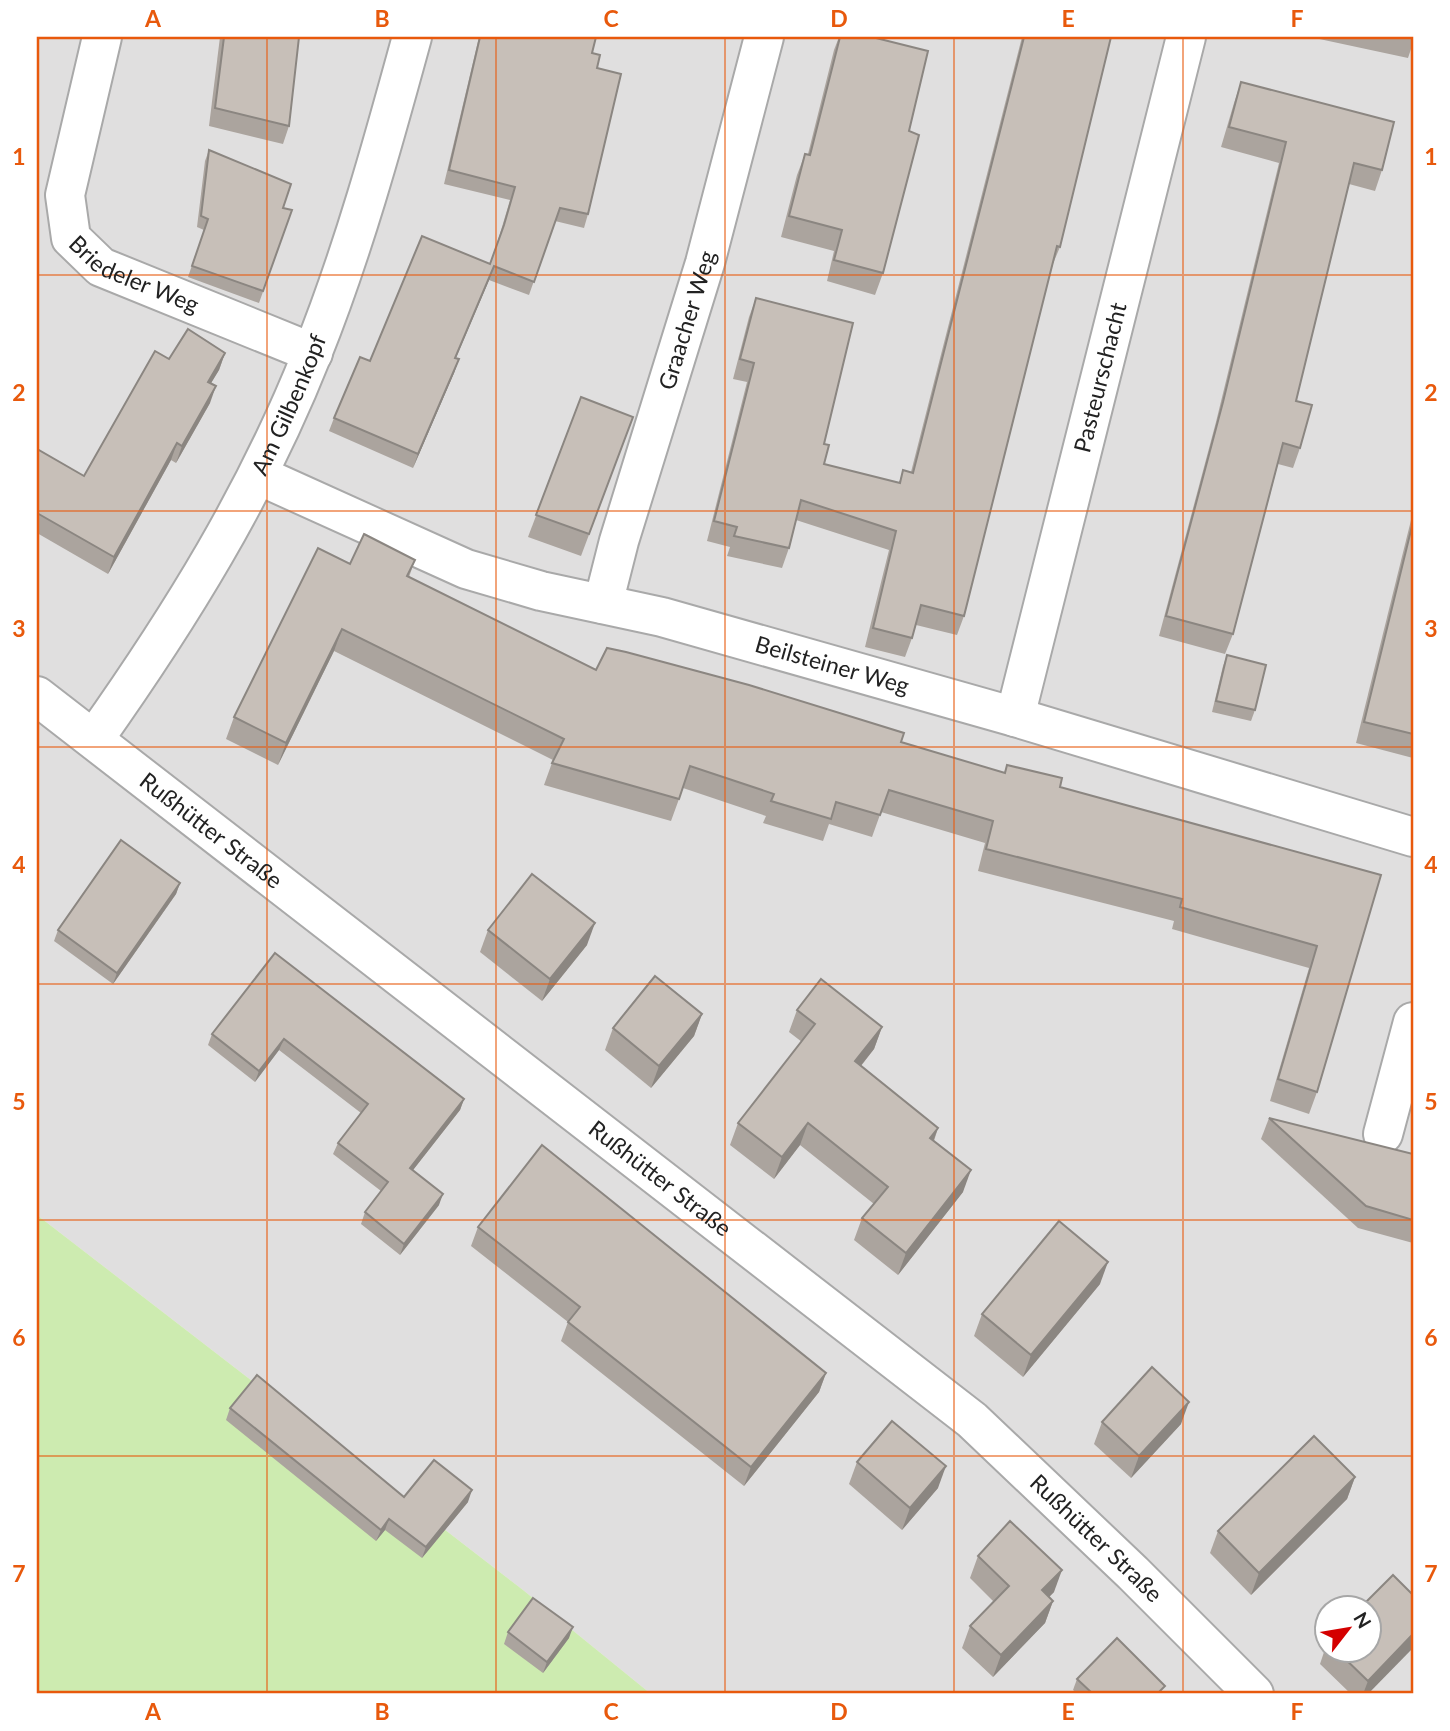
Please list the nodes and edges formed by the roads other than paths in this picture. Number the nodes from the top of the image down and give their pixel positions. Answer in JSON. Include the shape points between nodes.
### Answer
{"nodes":[{"id":1,"x":102,"y":37,"type":"edge"},
{"id":2,"x":412,"y":37,"type":"edge"},
{"id":3,"x":764,"y":37,"type":"edge"},
{"id":4,"x":1186,"y":37,"type":"edge"},
{"id":5,"x":313,"y":353,"type":"junction"},
{"id":6,"x":258,"y":475,"type":"junction"},
{"id":7,"x":603,"y":604,"type":"junction"},
{"id":8,"x":37,"y":696,"type":"edge"},
{"id":9,"x":1014,"y":717,"type":"junction"},
{"id":10,"x":94,"y":739,"type":"junction"},
{"id":11,"x":1413,"y":837,"type":"edge"},
{"id":12,"x":1413,"y":1022,"type":"edge"},
{"id":13,"x":1382,"y":1134,"type":"dead end"},
{"id":14,"x":1254,"y":1694,"type":"edge"}],
"edges":[{"from":1,"to":5,"type":"street","name":"Briedeler Weg","via":[[65,195],[71,238],[101,267]]},
{"from":2,"to":5,"type":"street","name":"Am Gilbenkopf","via":[[378,160]]},
{"from":3,"to":7,"type":"street","name":"Graacher Weg","via":[[705,262],[618,541]]},
{"from":4,"to":9,"type":"street","name":"Pasteurschacht"},
{"from":5,"to":6,"type":"street","name":"Am Gilbenkopf"},
{"from":6,"to":7,"type":"street","name":"Beilsteiner Weg","via":[[466,569]]},
{"from":6,"to":10,"type":"street","name":"Am Gilbenkopf","via":[[196,590]]},
{"from":7,"to":9,"type":"street","name":"Beilsteiner Weg"},
{"from":8,"to":10,"type":"street","name":"Rußhütter Straße"},
{"from":9,"to":11,"type":"street","name":"Beilsteiner Weg"},
{"from":10,"to":14,"type":"street","name":"Rußhütter Straße","via":[[972,1420]]},
{"from":12,"to":13,"type":"street"}]}
